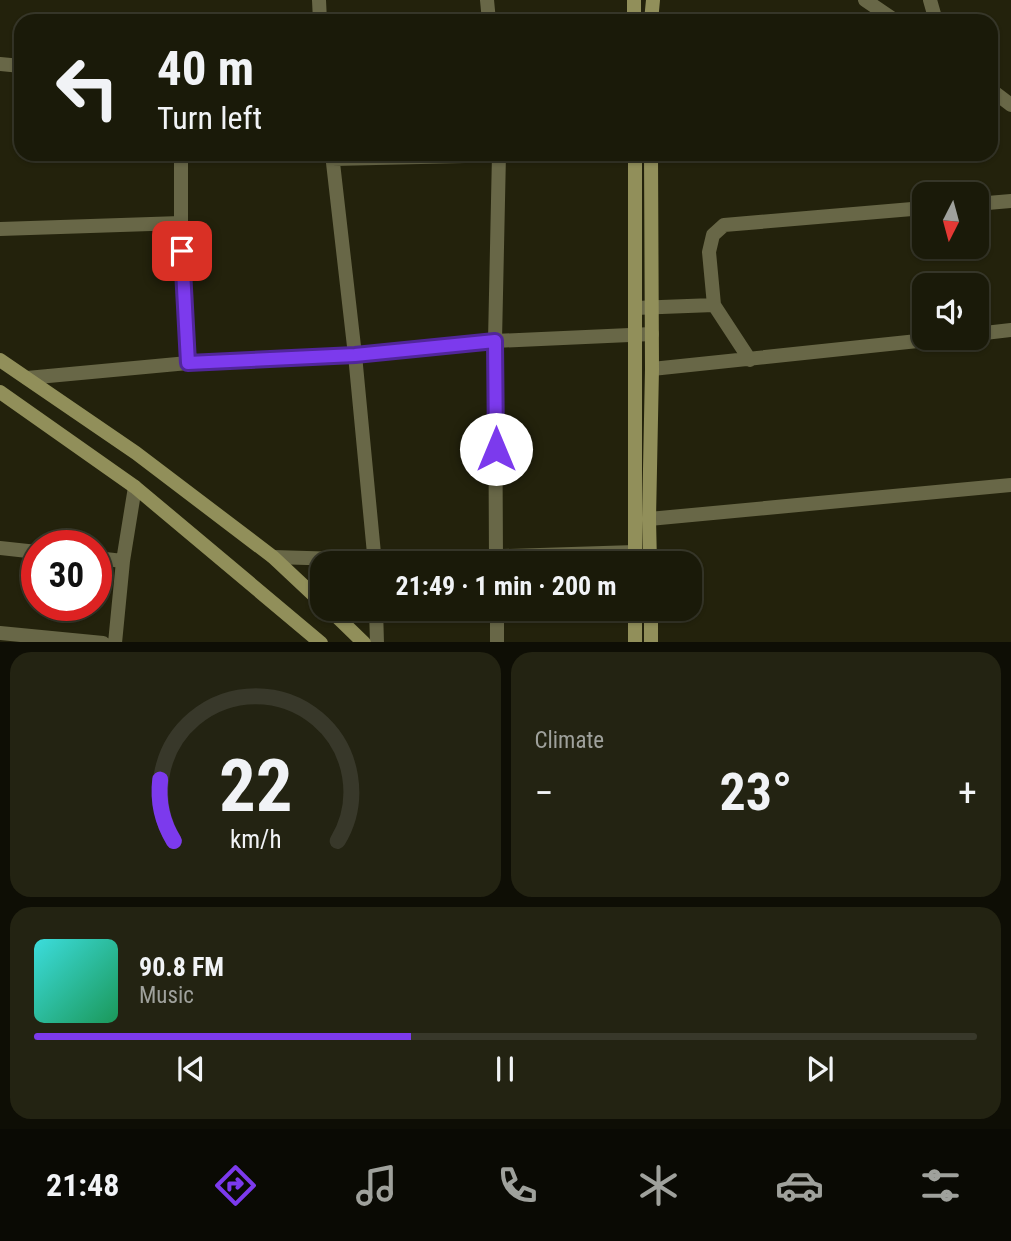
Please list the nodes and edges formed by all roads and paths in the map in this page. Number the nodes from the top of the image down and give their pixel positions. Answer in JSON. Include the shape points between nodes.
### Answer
{"nodes":[{"id":1,"x":865,"y":0,"type":"edge"},
{"id":2,"x":886,"y":14,"type":"edge"},
{"id":3,"x":181,"y":161,"type":"edge"},
{"id":4,"x":332,"y":161,"type":"edge"},
{"id":5,"x":499,"y":161,"type":"edge"},
{"id":6,"x":635,"y":161,"type":"edge"},
{"id":7,"x":651,"y":161,"type":"edge"},
{"id":8,"x":1011,"y":201,"type":"edge"},
{"id":9,"x":989,"y":203,"type":"edge"},
{"id":10,"x":912,"y":209,"type":"edge"},
{"id":11,"x":181,"y":223,"type":"junction"},
{"id":12,"x":0,"y":229,"type":"edge"},
{"id":13,"x":714,"y":304,"type":"junction"},
{"id":14,"x":651,"y":307,"type":"junction"},
{"id":15,"x":635,"y":308,"type":"junction"},
{"id":16,"x":1011,"y":330,"type":"edge"},
{"id":17,"x":989,"y":333,"type":"edge"},
{"id":18,"x":652,"y":334,"type":"junction"},
{"id":19,"x":635,"y":335,"type":"junction"},
{"id":20,"x":495,"y":341,"type":"junction"},
{"id":21,"x":912,"y":342,"type":"edge"},
{"id":22,"x":355,"y":355,"type":"junction"},
{"id":23,"x":0,"y":360,"type":"edge"},
{"id":24,"x":750,"y":360,"type":"junction"},
{"id":25,"x":188,"y":363,"type":"junction"},
{"id":26,"x":652,"y":369,"type":"junction"},
{"id":27,"x":27,"y":378,"type":"junction"},
{"id":28,"x":0,"y":392,"type":"edge"},
{"id":29,"x":1011,"y":485,"type":"edge"},
{"id":30,"x":135,"y":487,"type":"junction"},
{"id":31,"x":649,"y":519,"type":"junction"},
{"id":32,"x":0,"y":548,"type":"edge"},
{"id":33,"x":21,"y":550,"type":"edge"},
{"id":34,"x":374,"y":551,"type":"edge"},
{"id":35,"x":496,"y":551,"type":"edge"},
{"id":36,"x":635,"y":551,"type":"edge"},
{"id":37,"x":650,"y":551,"type":"edge"},
{"id":38,"x":273,"y":557,"type":"junction"},
{"id":39,"x":310,"y":559,"type":"edge"},
{"id":40,"x":112,"y":560,"type":"edge"},
{"id":41,"x":123,"y":561,"type":"junction"},
{"id":42,"x":310,"y":592,"type":"edge"},
{"id":43,"x":341,"y":621,"type":"edge"},
{"id":44,"x":376,"y":621,"type":"edge"},
{"id":45,"x":497,"y":621,"type":"edge"},
{"id":46,"x":635,"y":621,"type":"edge"},
{"id":47,"x":651,"y":621,"type":"edge"},
{"id":48,"x":0,"y":633,"type":"edge"},
{"id":49,"x":103,"y":642,"type":"edge"},
{"id":50,"x":115,"y":642,"type":"edge"},
{"id":51,"x":321,"y":642,"type":"edge"},
{"id":52,"x":364,"y":642,"type":"edge"},
{"id":53,"x":377,"y":642,"type":"edge"},
{"id":54,"x":497,"y":642,"type":"edge"},
{"id":55,"x":635,"y":642,"type":"edge"},
{"id":56,"x":651,"y":642,"type":"edge"}],
"edges":[{"from":1,"to":2,"type":"street"},
{"from":3,"to":11,"type":"street"},
{"from":4,"to":22,"type":"street"},
{"from":5,"to":20,"type":"street"},
{"from":6,"to":15,"type":"main road"},
{"from":7,"to":14,"type":"main road"},
{"from":8,"to":9,"type":"street"},
{"from":10,"to":13,"type":"street","via":[[724,225],[713,235],[709,252]]},
{"from":11,"to":12,"type":"street"},
{"from":11,"to":25,"type":"street"},
{"from":13,"to":14,"type":"street"},
{"from":13,"to":24,"type":"street"},
{"from":14,"to":15,"type":"street"},
{"from":14,"to":18,"type":"main road"},
{"from":15,"to":19,"type":"main road"},
{"from":16,"to":17,"type":"street"},
{"from":18,"to":19,"type":"street"},
{"from":18,"to":26,"type":"main road"},
{"from":19,"to":20,"type":"street"},
{"from":19,"to":36,"type":"main road"},
{"from":20,"to":22,"type":"street"},
{"from":20,"to":35,"type":"street"},
{"from":21,"to":24,"type":"street"},
{"from":22,"to":25,"type":"street"},
{"from":22,"to":34,"type":"street"},
{"from":23,"to":27,"type":"main road"},
{"from":24,"to":26,"type":"street"},
{"from":25,"to":27,"type":"street"},
{"from":26,"to":31,"type":"main road"},
{"from":27,"to":38,"type":"main road"},
{"from":28,"to":30,"type":"main road"},
{"from":29,"to":31,"type":"street"},
{"from":30,"to":41,"type":"street"},
{"from":30,"to":51,"type":"main road"},
{"from":31,"to":37,"type":"main road"},
{"from":32,"to":33,"type":"street"},
{"from":38,"to":39,"type":"street"},
{"from":38,"to":42,"type":"main road"},
{"from":40,"to":41,"type":"street"},
{"from":41,"to":50,"type":"street"},
{"from":43,"to":52,"type":"main road"},
{"from":44,"to":53,"type":"street"},
{"from":45,"to":54,"type":"street"},
{"from":46,"to":55,"type":"main road"},
{"from":47,"to":56,"type":"main road"},
{"from":48,"to":49,"type":"street"}]}
